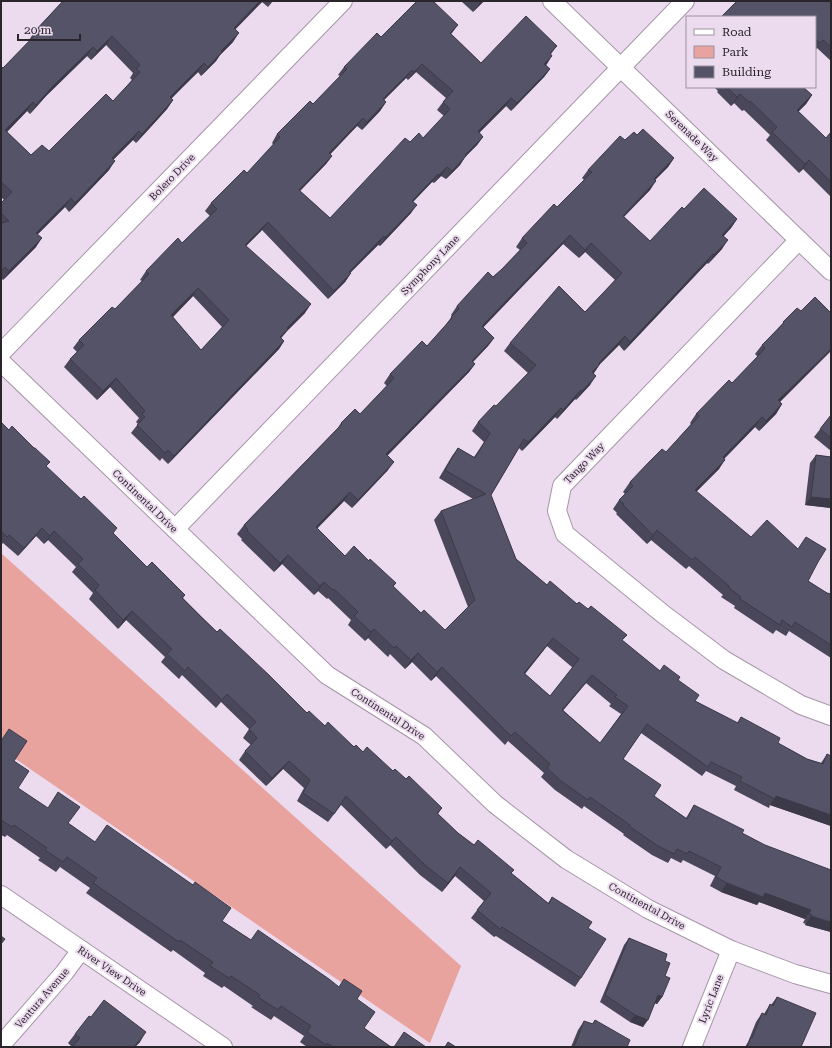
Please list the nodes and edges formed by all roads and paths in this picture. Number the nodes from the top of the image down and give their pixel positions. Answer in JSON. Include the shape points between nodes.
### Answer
{"nodes":[{"id":1,"x":343,"y":1,"type":"edge"},
{"id":2,"x":552,"y":1,"type":"edge"},
{"id":3,"x":685,"y":1,"type":"edge"},
{"id":4,"x":621,"y":67,"type":"junction"},
{"id":5,"x":798,"y":240,"type":"junction"},
{"id":6,"x":831,"y":271,"type":"edge"},
{"id":7,"x":1,"y":353,"type":"edge"},
{"id":8,"x":1,"y":362,"type":"edge"},
{"id":9,"x":175,"y":529,"type":"junction"},
{"id":10,"x":831,"y":716,"type":"edge"},
{"id":11,"x":1,"y":895,"type":"edge"},
{"id":12,"x":81,"y":950,"type":"junction"},
{"id":13,"x":731,"y":950,"type":"junction"},
{"id":14,"x":831,"y":984,"type":"edge"},
{"id":15,"x":1,"y":1045,"type":"edge"},
{"id":16,"x":223,"y":1047,"type":"edge"},
{"id":17,"x":692,"y":1047,"type":"edge"}],
"edges":[{"from":1,"to":7,"type":"street","name":"Bolero Drive"},
{"from":2,"to":4,"type":"street","name":"Serenade Way"},
{"from":3,"to":4,"type":"street","name":"Symphony Lane"},
{"from":4,"to":5,"type":"street","name":"Serenade Way"},
{"from":4,"to":9,"type":"street","name":"Symphony Lane"},
{"from":5,"to":6,"type":"street","name":"Serenade Way"},
{"from":5,"to":10,"type":"street","name":"Tango Way","via":[[562,486],[557,511],[565,534],[724,660],[801,705]]},
{"from":8,"to":9,"type":"street","name":"Continental Drive"},
{"from":9,"to":13,"type":"street","name":"Continental Drive","via":[[327,675],[424,736],[495,804],[566,859],[648,909]]},
{"from":11,"to":12,"type":"street","name":"River View Drive"},
{"from":12,"to":15,"type":"street","name":"Ventura Avenue"},
{"from":12,"to":16,"type":"street","name":"River View Drive"},
{"from":13,"to":14,"type":"street","name":"Continental Drive","via":[[794,974]]},
{"from":13,"to":17,"type":"street","name":"Lyric Lane"}]}
